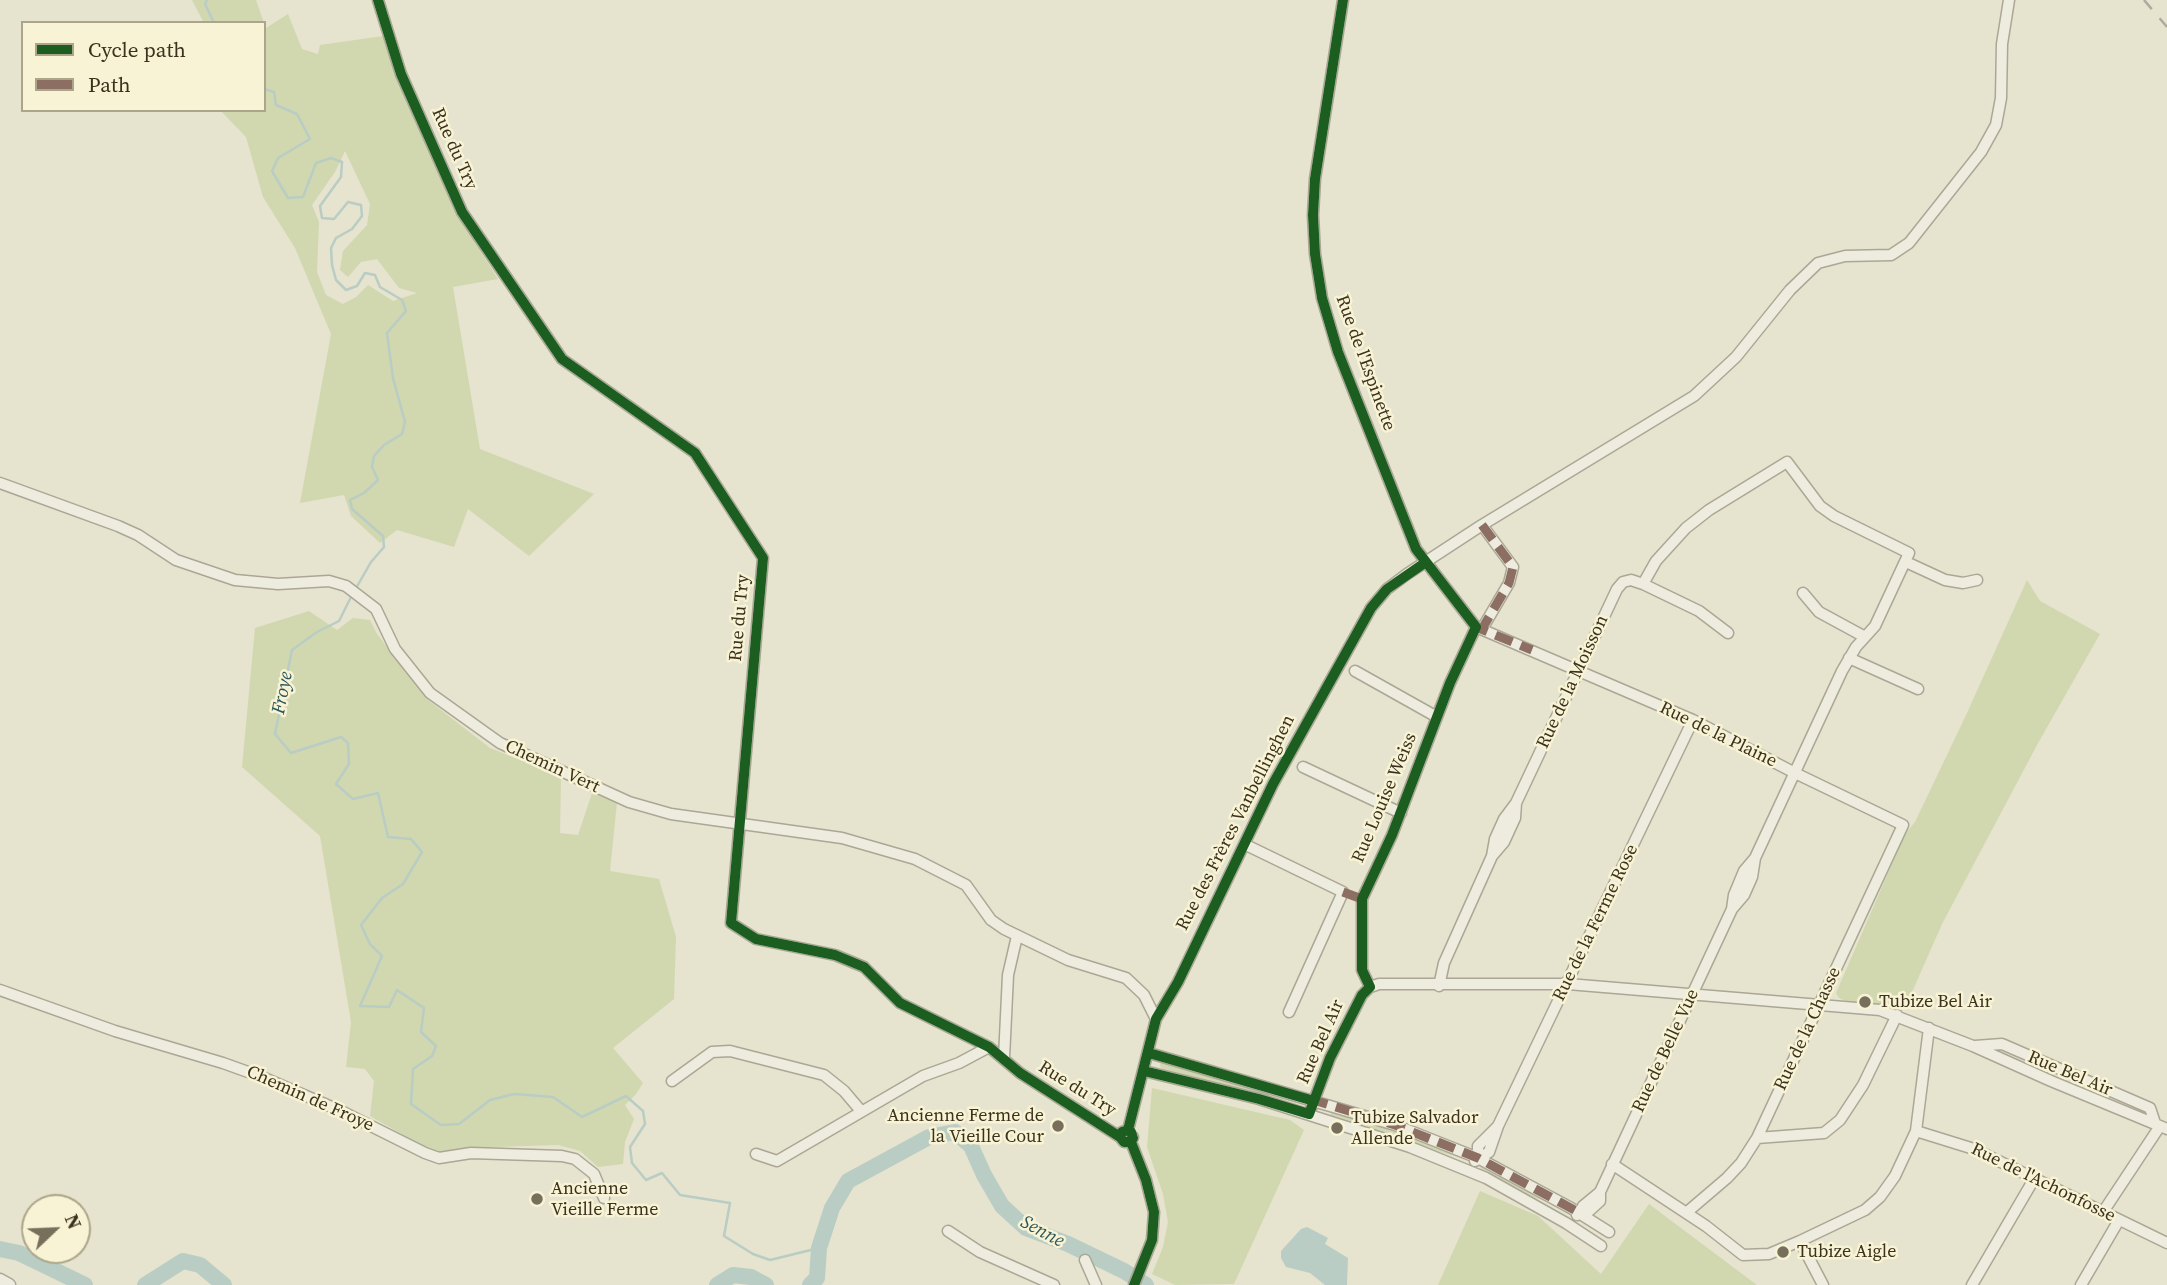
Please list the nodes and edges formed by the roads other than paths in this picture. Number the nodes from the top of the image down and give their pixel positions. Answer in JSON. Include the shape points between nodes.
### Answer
{"nodes":[{"id":1,"x":378,"y":0,"type":"edge"},
{"id":2,"x":1343,"y":0,"type":"edge"},
{"id":3,"x":2009,"y":0,"type":"edge"},
{"id":4,"x":0,"y":483,"type":"edge"},
{"id":5,"x":1482,"y":525,"type":"junction"},
{"id":6,"x":1908,"y":557,"type":"junction"},
{"id":7,"x":1426,"y":562,"type":"junction"},
{"id":8,"x":1977,"y":580,"type":"dead end"},
{"id":9,"x":1643,"y":584,"type":"junction"},
{"id":10,"x":1803,"y":593,"type":"dead end"},
{"id":11,"x":1479,"y":628,"type":"junction"},
{"id":12,"x":1728,"y":633,"type":"dead end"},
{"id":13,"x":1865,"y":637,"type":"junction"},
{"id":14,"x":1849,"y":658,"type":"junction"},
{"id":15,"x":1355,"y":671,"type":"dead end"},
{"id":16,"x":1578,"y":672,"type":"junction"},
{"id":17,"x":1918,"y":690,"type":"dead end"},
{"id":18,"x":1437,"y":718,"type":"junction"},
{"id":19,"x":1693,"y":720,"type":"junction"},
{"id":20,"x":1303,"y":766,"type":"dead end"},
{"id":21,"x":1795,"y":773,"type":"junction"},
{"id":22,"x":1401,"y":813,"type":"junction"},
{"id":23,"x":741,"y":824,"type":"junction"},
{"id":24,"x":1903,"y":825,"type":"joint"},
{"id":25,"x":1244,"y":844,"type":"junction"},
{"id":26,"x":1017,"y":936,"type":"junction"},
{"id":27,"x":1568,"y":984,"type":"junction"},
{"id":28,"x":1439,"y":986,"type":"junction"},
{"id":29,"x":1370,"y":987,"type":"junction"},
{"id":30,"x":0,"y":990,"type":"edge"},
{"id":31,"x":1144,"y":995,"type":"junction"},
{"id":32,"x":1692,"y":995,"type":"junction"},
{"id":33,"x":1169,"y":1000,"type":"junction"},
{"id":34,"x":1820,"y":1005,"type":"junction"},
{"id":35,"x":1289,"y":1012,"type":"dead end"},
{"id":36,"x":1897,"y":1015,"type":"junction"},
{"id":37,"x":1156,"y":1019,"type":"junction"},
{"id":38,"x":1929,"y":1028,"type":"junction"},
{"id":39,"x":989,"y":1047,"type":"junction"},
{"id":40,"x":1149,"y":1053,"type":"junction"},
{"id":41,"x":1004,"y":1058,"type":"junction"},
{"id":42,"x":1144,"y":1071,"type":"junction"},
{"id":43,"x":672,"y":1081,"type":"dead end"},
{"id":44,"x":1314,"y":1101,"type":"junction"},
{"id":45,"x":861,"y":1111,"type":"junction"},
{"id":46,"x":1308,"y":1114,"type":"junction"},
{"id":47,"x":2161,"y":1126,"type":"edge"},
{"id":48,"x":1916,"y":1131,"type":"junction"},
{"id":49,"x":1126,"y":1136,"type":"junction"},
{"id":50,"x":1757,"y":1138,"type":"junction"},
{"id":51,"x":756,"y":1154,"type":"dead end"},
{"id":52,"x":1478,"y":1158,"type":"junction"},
{"id":53,"x":1612,"y":1164,"type":"junction"},
{"id":54,"x":1469,"y":1170,"type":"junction"},
{"id":55,"x":2034,"y":1179,"type":"junction"},
{"id":56,"x":604,"y":1198,"type":"dead end"},
{"id":57,"x":2103,"y":1212,"type":"junction"},
{"id":58,"x":1580,"y":1213,"type":"junction"},
{"id":59,"x":1686,"y":1213,"type":"junction"},
{"id":60,"x":2119,"y":1220,"type":"junction"},
{"id":61,"x":1566,"y":1223,"type":"junction"},
{"id":62,"x":948,"y":1231,"type":"dead end"},
{"id":63,"x":1609,"y":1232,"type":"dead end"},
{"id":64,"x":1800,"y":1241,"type":"junction"},
{"id":65,"x":2167,"y":1243,"type":"edge"},
{"id":66,"x":1601,"y":1246,"type":"dead end"},
{"id":67,"x":1085,"y":1260,"type":"dead end"},
{"id":68,"x":0,"y":1280,"type":"edge"},
{"id":69,"x":9,"y":1285,"type":"edge"},
{"id":70,"x":1054,"y":1285,"type":"edge"},
{"id":71,"x":1096,"y":1285,"type":"edge"},
{"id":72,"x":1134,"y":1285,"type":"edge"},
{"id":73,"x":1823,"y":1285,"type":"edge"},
{"id":74,"x":1972,"y":1285,"type":"edge"},
{"id":75,"x":2081,"y":1285,"type":"edge"}],
"edges":[{"from":1,"to":23,"type":"street","name":"Rue du Try","via":[[401,74],[462,212],[562,359],[695,453],[763,558]]},
{"from":2,"to":7,"type":"street","name":"Rue de l'Espinette","via":[[1315,179],[1315,254],[1338,352],[1416,549]]},
{"from":3,"to":5,"type":"street","name":"Rue des Frères Vanbellinghen","via":[[2000,111],[1990,137],[1909,243],[1891,255],[1845,256],[1818,263],[1736,357],[1695,396]]},
{"from":4,"to":23,"type":"street","name":"Chemin Vert","via":[[118,526],[176,560],[235,580],[278,584],[330,581],[346,586],[376,609],[395,649],[430,693],[500,743],[629,802],[671,814]]},
{"from":5,"to":7,"type":"street","name":"Rue des Frères Vanbellinghen"},
{"from":5,"to":11,"type":"street","name":"Rue Louise Weiss","via":[[1513,567],[1509,583]]},
{"from":6,"to":8,"type":"street","via":[[1945,580]]},
{"from":6,"to":9,"type":"street","via":[[1820,506],[1787,462],[1686,528],[1656,561]]},
{"from":6,"to":13,"type":"street","name":"Rue de Belle Vue","via":[[1875,626]]},
{"from":7,"to":11,"type":"street","name":"Rue de l'Espinette"},
{"from":7,"to":25,"type":"street","name":"Rue des Frères Vanbellinghen","via":[[1387,589],[1371,608],[1277,775]]},
{"from":9,"to":12,"type":"street","via":[[1699,611]]},
{"from":9,"to":16,"type":"street","name":"Rue de la Moisson","via":[[1631,580],[1617,589]]},
{"from":10,"to":13,"type":"street","via":[[1819,612]]},
{"from":11,"to":16,"type":"street","name":"Rue de la Plaine"},
{"from":11,"to":18,"type":"street","name":"Rue Louise Weiss"},
{"from":13,"to":14,"type":"street","name":"Rue de Belle Vue"},
{"from":14,"to":17,"type":"street"},
{"from":14,"to":21,"type":"street","name":"Rue de Belle Vue"},
{"from":15,"to":18,"type":"street"},
{"from":16,"to":19,"type":"street","name":"Rue de la Plaine"},
{"from":16,"to":28,"type":"street","name":"Rue de la Moisson","via":[[1516,803],[1504,842],[1493,856],[1444,962]]},
{"from":18,"to":22,"type":"street","name":"Rue Louise Weiss"},
{"from":19,"to":21,"type":"street","name":"Rue de la Plaine"},
{"from":19,"to":27,"type":"street","name":"Rue de la Ferme Rose"},
{"from":20,"to":22,"type":"street"},
{"from":21,"to":24,"type":"street","name":"Rue de la Plaine"},
{"from":21,"to":32,"type":"street","name":"Rue de Belle Vue","via":[[1755,858],[1744,895],[1732,909]]},
{"from":22,"to":29,"type":"street","name":"Rue Louise Weiss","via":[[1362,899],[1362,970]]},
{"from":23,"to":26,"type":"street","name":"Chemin Vert","via":[[842,838],[915,859],[966,885],[991,920]]},
{"from":23,"to":39,"type":"street","name":"Rue du Try","via":[[731,923],[756,939],[835,955],[864,967],[900,1003]]},
{"from":24,"to":34,"type":"street","name":"Rue de la Chasse"},
{"from":25,"to":33,"type":"street","name":"Rue des Frères Vanbellinghen"},
{"from":25,"to":35,"type":"street","via":[[1343,892]]},
{"from":26,"to":31,"type":"street","name":"Chemin Vert","via":[[1068,960],[1126,978]]},
{"from":26,"to":41,"type":"street","via":[[1008,975]]},
{"from":27,"to":28,"type":"street","name":"Rue Bel Air"},
{"from":27,"to":32,"type":"street","name":"Rue Bel Air"},
{"from":27,"to":52,"type":"street","name":"Rue de la Ferme Rose","via":[[1489,1152]]},
{"from":28,"to":29,"type":"street","name":"Rue Bel Air"},
{"from":29,"to":44,"type":"street","name":"Rue Bel Air","via":[[1331,1058]]},
{"from":30,"to":56,"type":"street","name":"Chemin de Froye","via":[[262,1077],[439,1158],[471,1153],[575,1159],[594,1174]]},
{"from":31,"to":33,"type":"street","name":"Chemin Vert"},
{"from":31,"to":37,"type":"street","name":"Chemin Vert"},
{"from":32,"to":34,"type":"street","name":"Rue Bel Air"},
{"from":32,"to":53,"type":"street","name":"Rue de Belle Vue"},
{"from":33,"to":37,"type":"street","name":"Rue des Frères Vanbellinghen"},
{"from":34,"to":36,"type":"street","name":"Rue Bel Air"},
{"from":34,"to":50,"type":"street","name":"Rue de la Chasse"},
{"from":36,"to":38,"type":"street","name":"Rue Bel Air"},
{"from":36,"to":50,"type":"street","via":[[1840,1121],[1824,1133]]},
{"from":37,"to":40,"type":"street","name":"Rue des Frères Vanbellinghen"},
{"from":38,"to":47,"type":"street","name":"Rue Bel Air","via":[[1973,1046],[2003,1044],[2150,1108]]},
{"from":38,"to":48,"type":"street"},
{"from":39,"to":41,"type":"street","name":"Rue du Try"},
{"from":39,"to":45,"type":"street","via":[[923,1076]]},
{"from":40,"to":42,"type":"street","name":"Rue des Frères Vanbellinghen"},
{"from":40,"to":44,"type":"street"},
{"from":41,"to":49,"type":"street","name":"Rue du Try","via":[[1020,1073]]},
{"from":42,"to":46,"type":"street"},
{"from":42,"to":49,"type":"street","name":"Rue des Frères Vanbellinghen"},
{"from":43,"to":45,"type":"street","via":[[712,1052],[730,1051],[824,1075]]},
{"from":44,"to":46,"type":"street","name":"Rue Bel Air"},
{"from":44,"to":52,"type":"street","via":[[1395,1125]]},
{"from":45,"to":51,"type":"street","via":[[777,1161]]},
{"from":46,"to":54,"type":"street"},
{"from":47,"to":57,"type":"street"},
{"from":48,"to":55,"type":"street","name":"Rue de l'Achonfosse","via":[[1962,1143]]},
{"from":48,"to":64,"type":"street","via":[[1880,1198]]},
{"from":49,"to":72,"type":"street","via":[[1146,1180],[1154,1212],[1152,1240]]},
{"from":50,"to":59,"type":"street","name":"Rue de la Chasse","via":[[1727,1178]]},
{"from":52,"to":54,"type":"street","name":"Rue de la Ferme Rose"},
{"from":52,"to":58,"type":"street"},
{"from":53,"to":58,"type":"street","name":"Rue de Belle Vue","via":[[1600,1192]]},
{"from":53,"to":59,"type":"street"},
{"from":54,"to":61,"type":"street"},
{"from":55,"to":57,"type":"street","name":"Rue de l'Achonfosse"},
{"from":55,"to":74,"type":"street"},
{"from":57,"to":60,"type":"street","name":"Rue de l'Achonfosse"},
{"from":58,"to":61,"type":"street","name":"Rue de Belle Vue"},
{"from":58,"to":63,"type":"street"},
{"from":59,"to":64,"type":"street","via":[[1743,1255],[1769,1254]]},
{"from":60,"to":65,"type":"street","name":"Rue de l'Achonfosse"},
{"from":60,"to":75,"type":"street"},
{"from":61,"to":66,"type":"street"},
{"from":62,"to":70,"type":"street","via":[[980,1252]]},
{"from":64,"to":73,"type":"street"},
{"from":67,"to":71,"type":"street"},
{"from":68,"to":69,"type":"street"}]}
